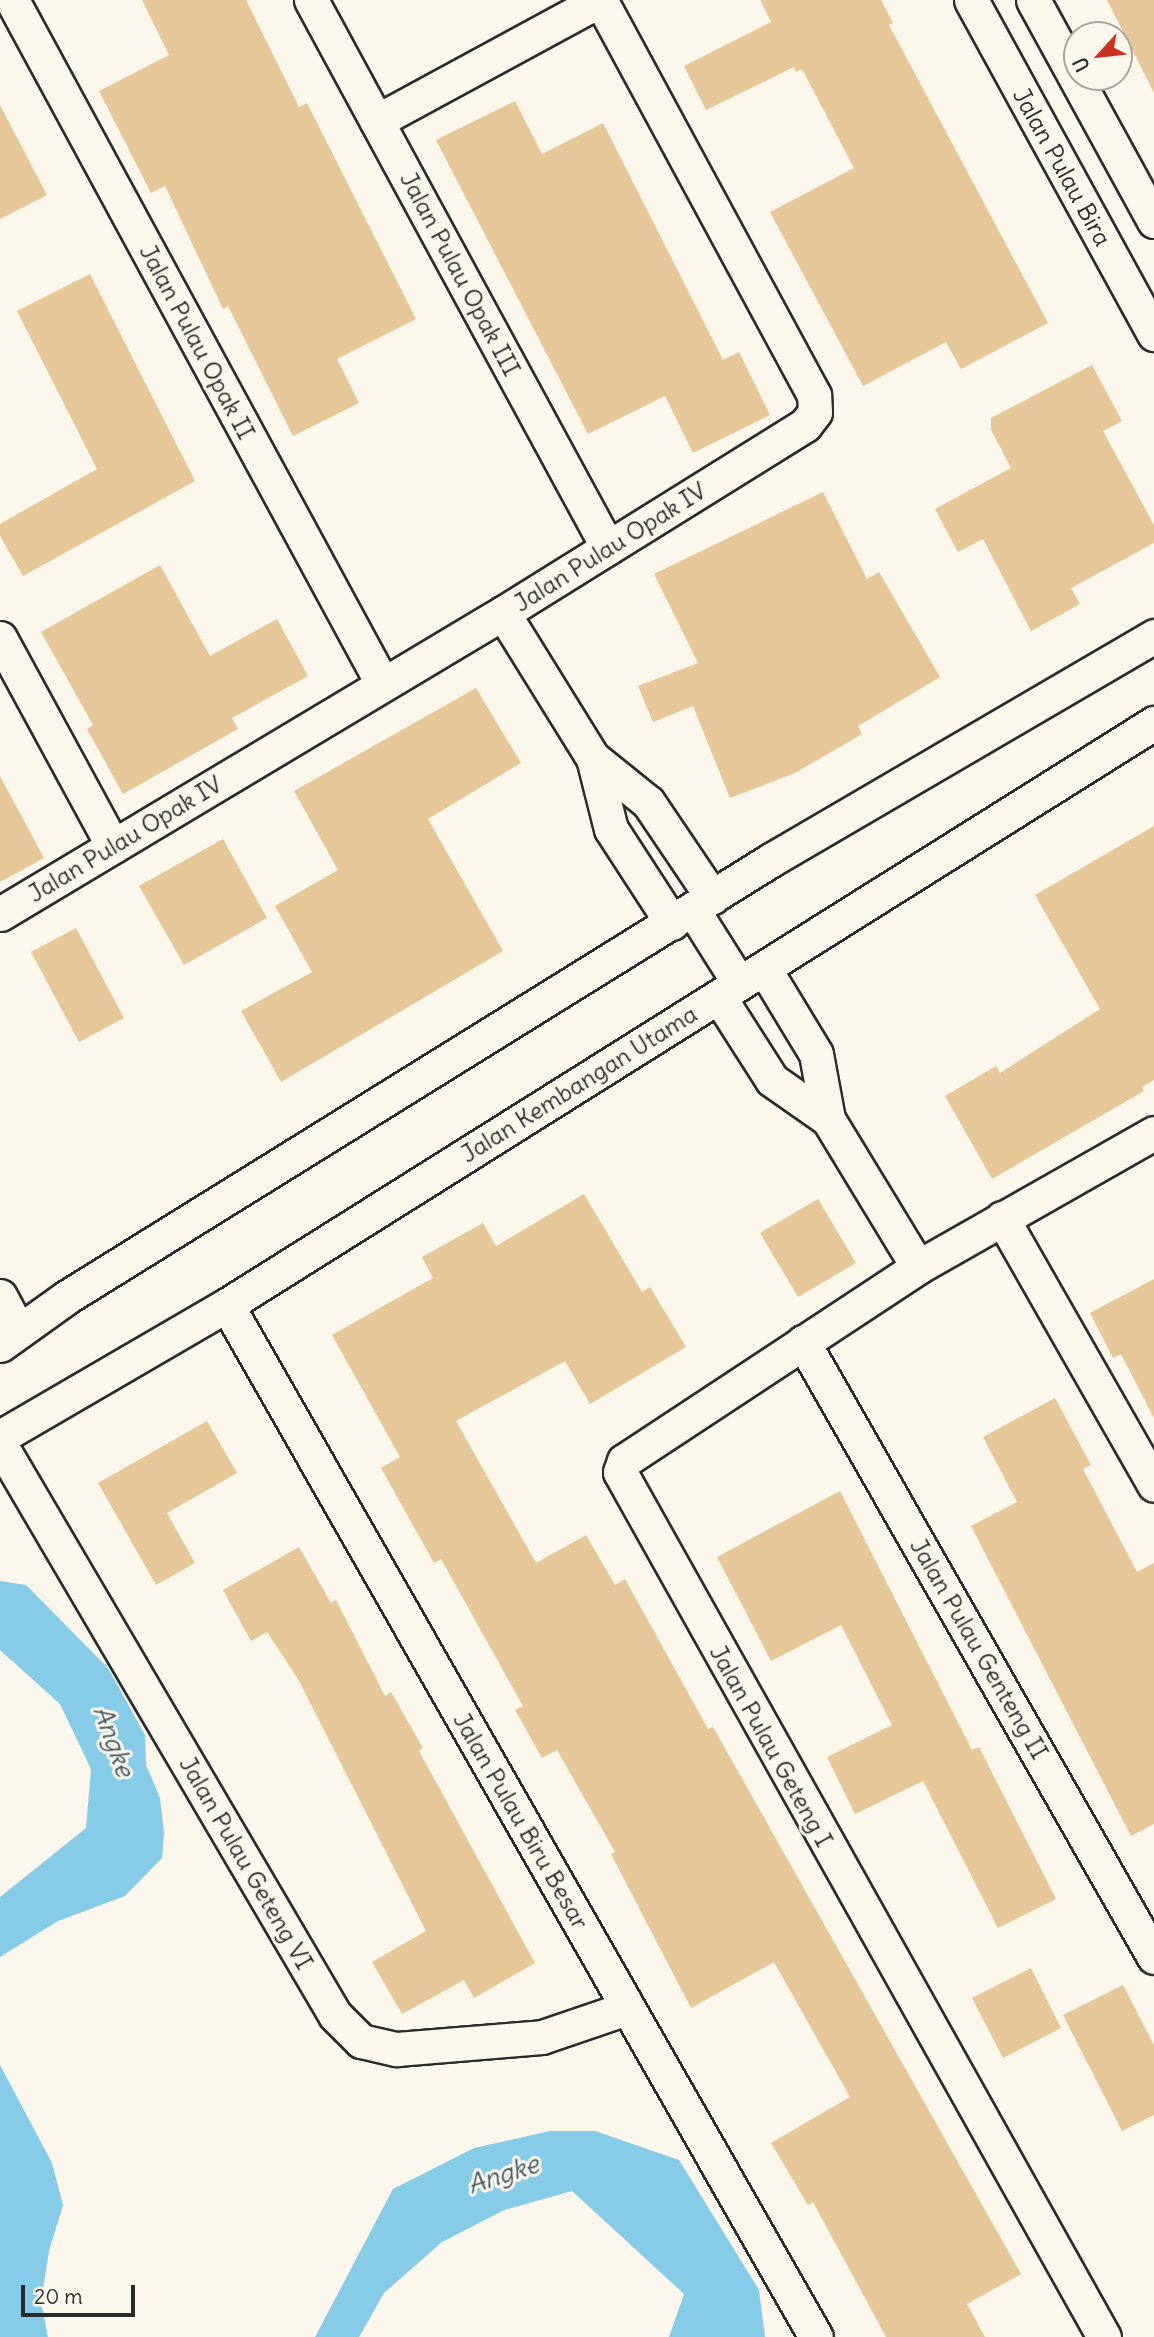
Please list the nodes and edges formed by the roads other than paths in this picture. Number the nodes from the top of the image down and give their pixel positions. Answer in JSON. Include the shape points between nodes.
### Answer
{"nodes":[{"id":1,"x":12,"y":0,"type":"edge"},
{"id":2,"x":311,"y":0,"type":"edge"},
{"id":3,"x":600,"y":0,"type":"edge"},
{"id":4,"x":971,"y":0,"type":"edge"},
{"id":5,"x":1033,"y":0,"type":"edge"},
{"id":6,"x":377,"y":121,"type":"junction"},
{"id":7,"x":1142,"y":172,"type":"edge"},
{"id":8,"x":1154,"y":221,"type":"edge"},
{"id":9,"x":1154,"y":334,"type":"edge"},
{"id":10,"x":608,"y":548,"type":"junction"},
{"id":11,"x":503,"y":613,"type":"junction"},
{"id":12,"x":1154,"y":636,"type":"edge"},
{"id":13,"x":0,"y":638,"type":"edge"},
{"id":14,"x":382,"y":684,"type":"junction"},
{"id":15,"x":1154,"y":723,"type":"edge"},
{"id":16,"x":593,"y":758,"type":"junction"},
{"id":17,"x":113,"y":846,"type":"junction"},
{"id":18,"x":693,"y":910,"type":"junction"},
{"id":19,"x":0,"y":914,"type":"edge"},
{"id":20,"x":740,"y":983,"type":"junction"},
{"id":21,"x":828,"y":1119,"type":"junction"},
{"id":22,"x":1154,"y":1133,"type":"edge"},
{"id":23,"x":1002,"y":1218,"type":"junction"},
{"id":24,"x":918,"y":1267,"type":"junction"},
{"id":25,"x":0,"y":1296,"type":"edge"},
{"id":26,"x":226,"y":1305,"type":"junction"},
{"id":27,"x":9,"y":1337,"type":"edge"},
{"id":28,"x":803,"y":1342,"type":"junction"},
{"id":29,"x":0,"y":1437,"type":"edge"},
{"id":30,"x":0,"y":1444,"type":"edge"},
{"id":31,"x":1154,"y":1485,"type":"edge"},
{"id":32,"x":1154,"y":1956,"type":"edge"},
{"id":33,"x":627,"y":2008,"type":"junction"},
{"id":34,"x":816,"y":2337,"type":"edge"},
{"id":35,"x":1104,"y":2337,"type":"edge"}],
"edges":[{"from":1,"to":14,"type":"street","name":"Jalan Pulau Opak II"},
{"from":2,"to":6,"type":"street","name":"Jalan Pulau Opak III"},
{"from":3,"to":6,"type":"street"},
{"from":3,"to":10,"type":"street","name":"Jalan Pulau Opak IV","via":[[814,395],[816,412],[805,425]]},
{"from":4,"to":9,"type":"street","name":"Jalan Pulau Bira"},
{"from":5,"to":7,"type":"street"},
{"from":6,"to":10,"type":"street","name":"Jalan Pulau Opak III"},
{"from":7,"to":8,"type":"street"},
{"from":10,"to":11,"type":"street","name":"Jalan Pulau Opak IV"},
{"from":11,"to":14,"type":"street","name":"Jalan Pulau Opak IV"},
{"from":11,"to":16,"type":"street"},
{"from":12,"to":18,"type":"street"},
{"from":13,"to":17,"type":"street"},
{"from":14,"to":17,"type":"street","name":"Jalan Pulau Opak IV"},
{"from":15,"to":20,"type":"street","name":"Jalan Kembangan Utama"},
{"from":16,"to":18,"type":"street","via":[[648,802]]},
{"from":16,"to":18,"type":"street","via":[[611,829]]},
{"from":17,"to":19,"type":"street","name":"Jalan Pulau Opak IV"},
{"from":18,"to":20,"type":"street"},
{"from":18,"to":27,"type":"street"},
{"from":20,"to":21,"type":"street","via":[[816,1054]]},
{"from":20,"to":21,"type":"street","via":[[772,1080]]},
{"from":20,"to":26,"type":"street","name":"Jalan Kembangan Utama"},
{"from":21,"to":24,"type":"street"},
{"from":22,"to":23,"type":"street","name":"Jalan Pulau Geteng I"},
{"from":23,"to":24,"type":"street","name":"Jalan Pulau Geteng I"},
{"from":23,"to":31,"type":"street"},
{"from":24,"to":28,"type":"street","name":"Jalan Pulau Geteng I"},
{"from":25,"to":27,"type":"street"},
{"from":26,"to":29,"type":"street","name":"Jalan Kembangan Utama"},
{"from":26,"to":33,"type":"street","name":"Jalan Pulau Biru Besar"},
{"from":28,"to":32,"type":"street","name":"Jalan Pulau Genteng II"},
{"from":28,"to":35,"type":"street","name":"Jalan Pulau Geteng I","via":[[624,1461],[623,1483]]},
{"from":30,"to":33,"type":"street","name":"Jalan Pulau Geteng VI","via":[[335,2015],[361,2041],[397,2049],[542,2037]]},
{"from":33,"to":34,"type":"street","name":"Jalan Pulau Biru Besar"}]}
